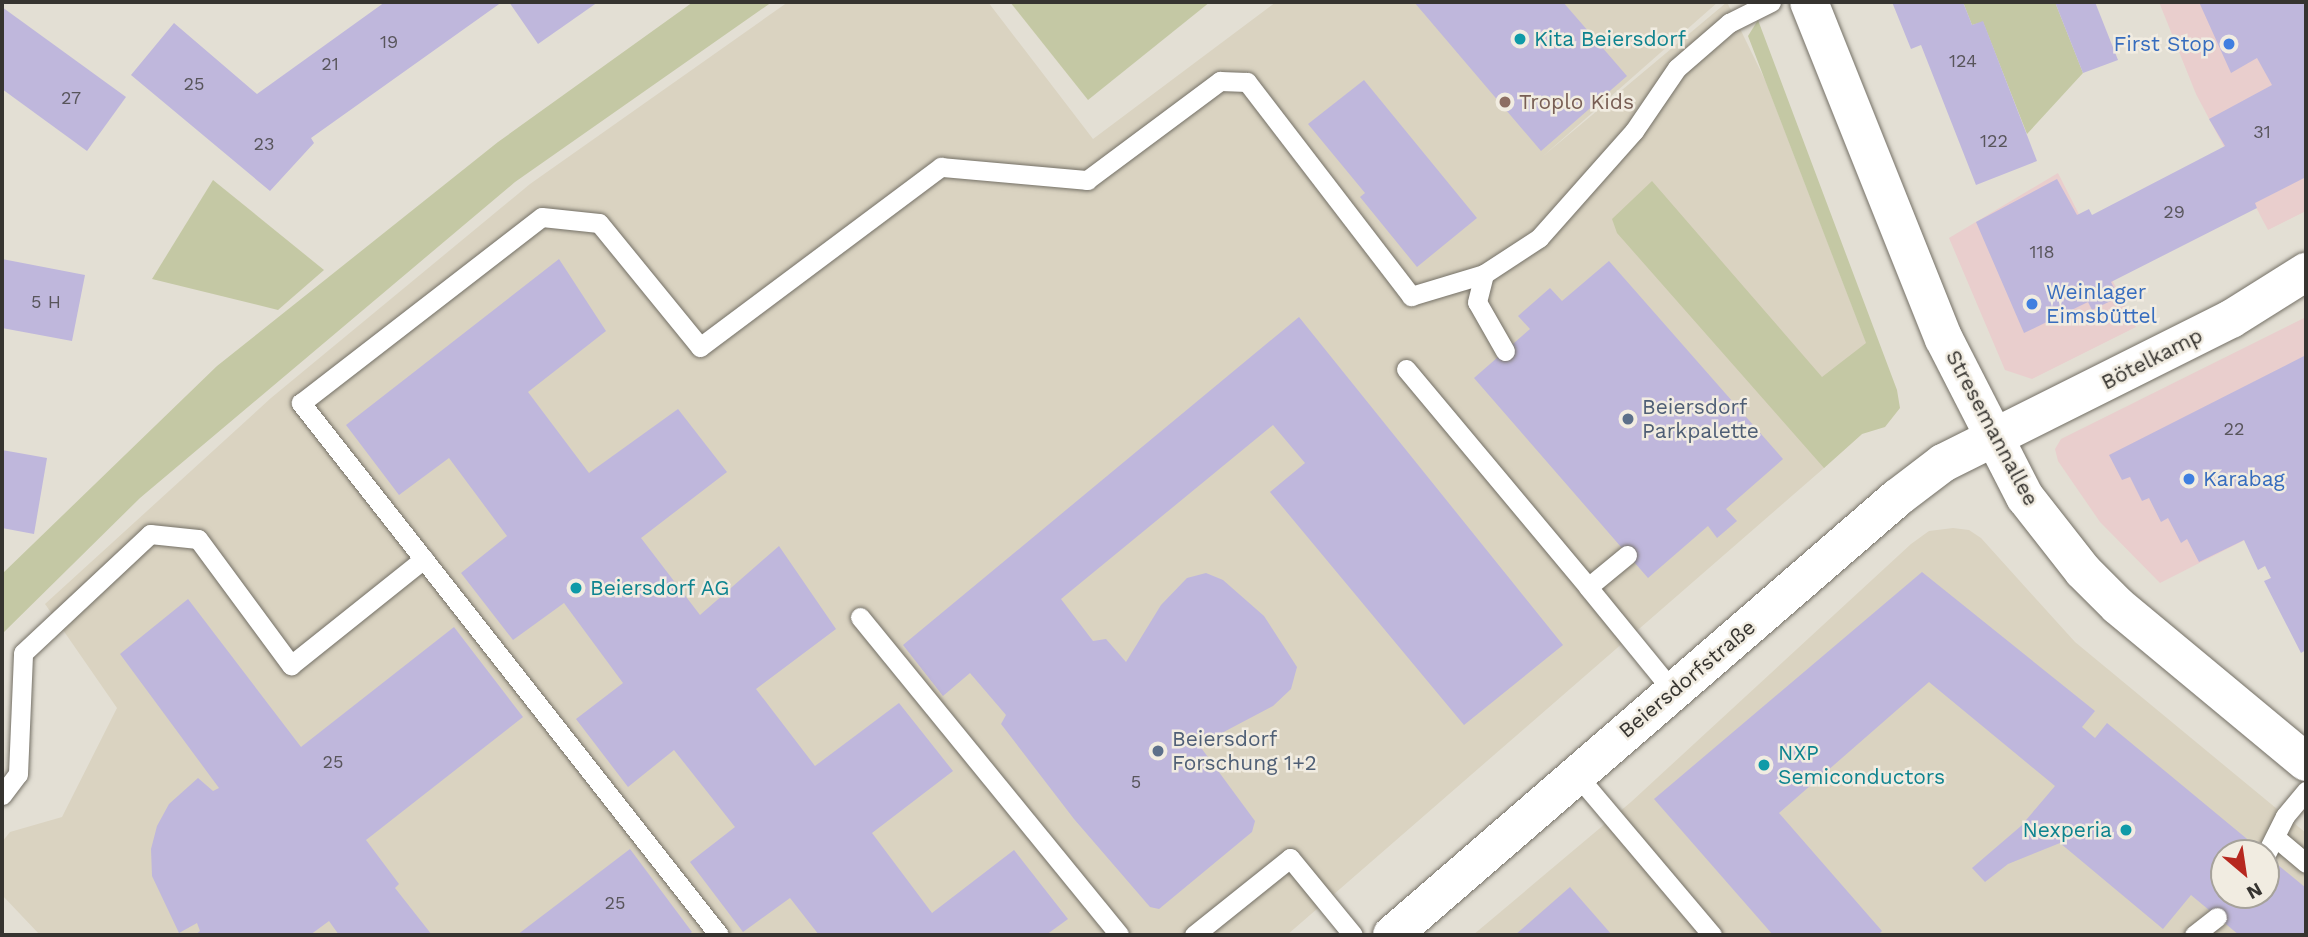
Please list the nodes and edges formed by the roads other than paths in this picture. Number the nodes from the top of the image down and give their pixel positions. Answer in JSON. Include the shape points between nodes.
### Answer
{"nodes":[{"id":1,"x":1771,"y":2,"type":"edge"},
{"id":2,"x":1809,"y":2,"type":"edge"},
{"id":3,"x":2306,"y":272,"type":"edge"},
{"id":4,"x":1484,"y":274,"type":"junction"},
{"id":5,"x":1506,"y":351,"type":"dead end"},
{"id":6,"x":1406,"y":369,"type":"dead end"},
{"id":7,"x":1993,"y":438,"type":"junction"},
{"id":8,"x":1627,"y":555,"type":"dead end"},
{"id":9,"x":424,"y":559,"type":"junction"},
{"id":10,"x":1588,"y":587,"type":"junction"},
{"id":11,"x":860,"y":617,"type":"dead end"},
{"id":12,"x":1672,"y":690,"type":"junction"},
{"id":13,"x":2306,"y":762,"type":"edge"},
{"id":14,"x":1576,"y":774,"type":"junction"},
{"id":15,"x":2306,"y":791,"type":"edge"},
{"id":16,"x":2,"y":795,"type":"edge"},
{"id":17,"x":2273,"y":839,"type":"edge"},
{"id":18,"x":2280,"y":850,"type":"edge"},
{"id":19,"x":2306,"y":863,"type":"edge"},
{"id":20,"x":2217,"y":917,"type":"dead end"},
{"id":21,"x":719,"y":935,"type":"edge"},
{"id":22,"x":1119,"y":935,"type":"edge"},
{"id":23,"x":1194,"y":935,"type":"edge"},
{"id":24,"x":1353,"y":935,"type":"edge"},
{"id":25,"x":1392,"y":935,"type":"edge"},
{"id":26,"x":1712,"y":935,"type":"edge"},
{"id":27,"x":2194,"y":935,"type":"edge"}],
"edges":[{"from":1,"to":4,"type":"lane","via":[[1729,23],[1677,68],[1634,131],[1539,238]]},
{"from":2,"to":7,"type":"street","name":"Stresemannallee","via":[[1939,327]]},
{"from":3,"to":7,"type":"street","name":"Bötelkamp","via":[[2231,319]]},
{"from":4,"to":5,"type":"lane","via":[[1477,302]]},
{"from":4,"to":9,"type":"lane","via":[[1412,296],[1247,82],[1220,81],[1087,180],[941,167],[700,347],[599,223],[542,218],[301,403]]},
{"from":6,"to":10,"type":"lane"},
{"from":7,"to":12,"type":"street","name":"Beiersdorfstraße","via":[[1942,463],[1897,498]]},
{"from":7,"to":13,"type":"street","name":"Stresemannallee","via":[[2025,497],[2109,597]]},
{"from":8,"to":10,"type":"lane"},
{"from":9,"to":16,"type":"lane","via":[[291,665],[198,539],[150,534],[23,653],[18,774]]},
{"from":9,"to":21,"type":"lane"},
{"from":10,"to":12,"type":"lane"},
{"from":11,"to":22,"type":"lane"},
{"from":12,"to":14,"type":"street","name":"Beiersdorfstraße"},
{"from":14,"to":25,"type":"street","name":"Beiersdorfstraße"},
{"from":14,"to":26,"type":"lane"},
{"from":15,"to":17,"type":"lane"},
{"from":18,"to":19,"type":"lane"},
{"from":20,"to":27,"type":"lane"},
{"from":23,"to":24,"type":"lane","via":[[1290,858]]}]}
